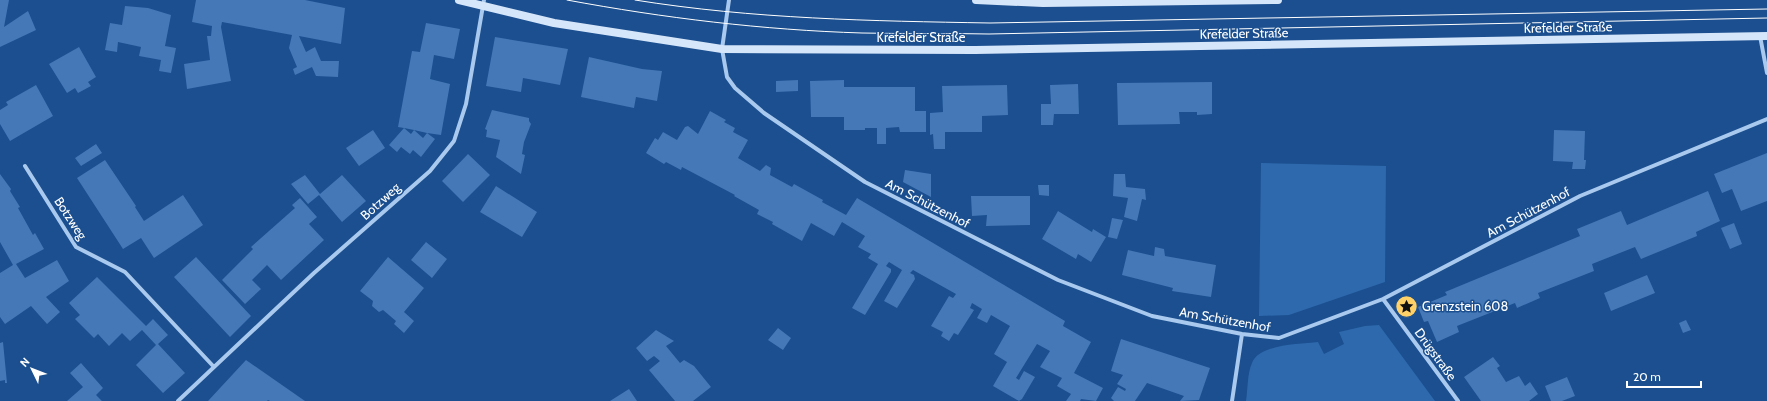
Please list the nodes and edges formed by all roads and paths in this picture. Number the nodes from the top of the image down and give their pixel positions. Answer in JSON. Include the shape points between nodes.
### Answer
{"nodes":[{"id":1,"x":459,"y":0,"type":"edge"},
{"id":2,"x":730,"y":0,"type":"edge"},
{"id":3,"x":976,"y":0,"type":"edge"},
{"id":4,"x":1278,"y":0,"type":"edge"},
{"id":5,"x":484,"y":3,"type":"edge"},
{"id":6,"x":1764,"y":36,"type":"edge"},
{"id":7,"x":722,"y":49,"type":"junction"},
{"id":8,"x":1767,"y":72,"type":"edge"},
{"id":9,"x":1767,"y":119,"type":"edge"},
{"id":10,"x":25,"y":166,"type":"dead end"},
{"id":11,"x":1383,"y":299,"type":"junction"},
{"id":12,"x":1242,"y":334,"type":"junction"},
{"id":13,"x":214,"y":367,"type":"junction"},
{"id":14,"x":178,"y":401,"type":"edge"},
{"id":15,"x":1232,"y":401,"type":"edge"},
{"id":16,"x":1458,"y":401,"type":"edge"}],
"edges":[{"from":1,"to":5,"type":"street","name":"Krefelder Straße"},
{"from":2,"to":7,"type":"street"},
{"from":3,"to":4,"type":"street","via":[[1043,3]]},
{"from":5,"to":7,"type":"street","name":"Krefelder Straße","via":[[554,23]]},
{"from":5,"to":13,"type":"street","name":"Botzweg","via":[[466,104],[454,141],[430,171],[314,273]]},
{"from":6,"to":7,"type":"street","name":"Krefelder Straße","via":[[975,50]]},
{"from":6,"to":8,"type":"street"},
{"from":7,"to":12,"type":"street","name":"Am Schützenhof","via":[[727,77],[735,88],[764,112],[865,182],[1058,280],[1152,316]]},
{"from":9,"to":11,"type":"street","name":"Am Schützenhof","via":[[1580,196]]},
{"from":10,"to":13,"type":"street","name":"Botzweg","via":[[76,248],[125,272]]},
{"from":11,"to":12,"type":"street","name":"Am Schützenhof","via":[[1279,338]]},
{"from":11,"to":16,"type":"street","name":"Drügstraße"},
{"from":12,"to":15,"type":"street"},
{"from":13,"to":14,"type":"street","name":"Botzweg"}]}
